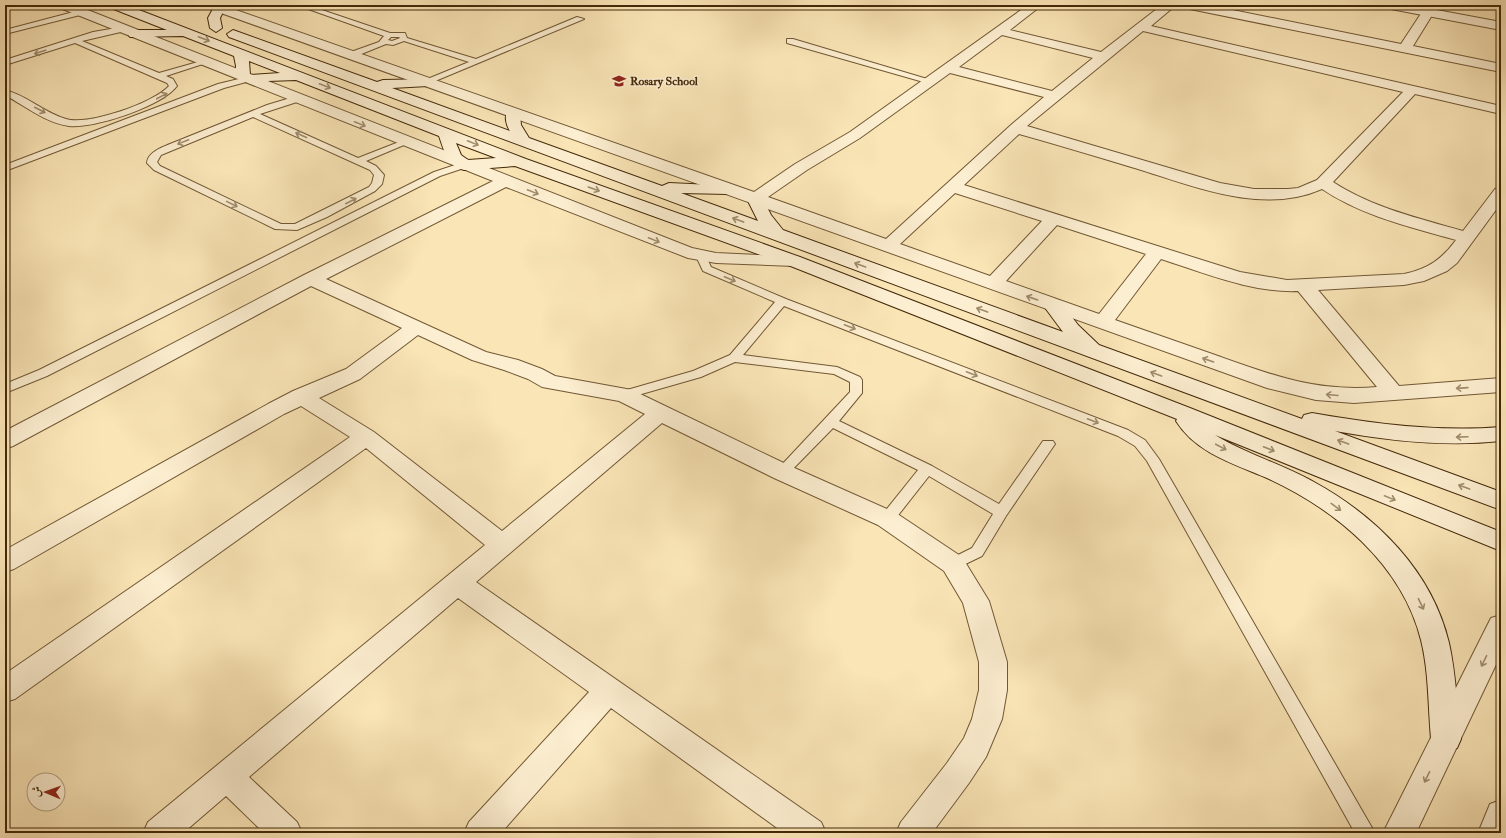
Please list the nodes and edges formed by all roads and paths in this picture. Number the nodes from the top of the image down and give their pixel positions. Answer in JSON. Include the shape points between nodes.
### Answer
{"nodes":[{"id":1,"x":64,"y":5,"type":"edge"},
{"id":2,"x":115,"y":5,"type":"edge"},
{"id":3,"x":154,"y":5,"type":"edge"},
{"id":4,"x":300,"y":5,"type":"edge"},
{"id":5,"x":1036,"y":5,"type":"edge"},
{"id":6,"x":1170,"y":5,"type":"edge"},
{"id":7,"x":1190,"y":5,"type":"edge"},
{"id":8,"x":1391,"y":5,"type":"edge"},
{"id":9,"x":1416,"y":5,"type":"edge"},
{"id":10,"x":219,"y":6,"type":"edge"},
{"id":11,"x":81,"y":12,"type":"junction"},
{"id":12,"x":1428,"y":12,"type":"junction"},
{"id":13,"x":580,"y":19,"type":"dead end"},
{"id":14,"x":1501,"y":21,"type":"edge"},
{"id":15,"x":1501,"y":26,"type":"edge"},
{"id":16,"x":1141,"y":27,"type":"junction"},
{"id":17,"x":1300,"y":27,"type":"junction"},
{"id":18,"x":216,"y":28,"type":"junction"},
{"id":19,"x":128,"y":31,"type":"junction"},
{"id":20,"x":999,"y":31,"type":"junction"},
{"id":21,"x":5,"y":32,"type":"edge"},
{"id":22,"x":186,"y":32,"type":"junction"},
{"id":23,"x":1290,"y":37,"type":"dead end"},
{"id":24,"x":387,"y":39,"type":"junction"},
{"id":25,"x":76,"y":41,"type":"junction"},
{"id":26,"x":790,"y":42,"type":"dead end"},
{"id":27,"x":1281,"y":47,"type":"dead end"},
{"id":28,"x":1406,"y":48,"type":"junction"},
{"id":29,"x":240,"y":53,"type":"junction"},
{"id":30,"x":351,"y":55,"type":"junction"},
{"id":31,"x":1103,"y":56,"type":"junction"},
{"id":32,"x":1272,"y":57,"type":"junction"},
{"id":33,"x":205,"y":62,"type":"junction"},
{"id":34,"x":477,"y":62,"type":"junction"},
{"id":35,"x":5,"y":63,"type":"edge"},
{"id":36,"x":1500,"y":63,"type":"edge"},
{"id":37,"x":948,"y":68,"type":"junction"},
{"id":38,"x":159,"y":76,"type":"junction"},
{"id":39,"x":302,"y":77,"type":"junction"},
{"id":40,"x":247,"y":79,"type":"junction"},
{"id":41,"x":930,"y":81,"type":"junction"},
{"id":42,"x":428,"y":82,"type":"junction"},
{"id":43,"x":367,"y":83,"type":"junction"},
{"id":44,"x":1412,"y":90,"type":"junction"},
{"id":45,"x":5,"y":92,"type":"edge"},
{"id":46,"x":1055,"y":96,"type":"junction"},
{"id":47,"x":297,"y":99,"type":"junction"},
{"id":48,"x":1501,"y":110,"type":"edge"},
{"id":49,"x":513,"y":113,"type":"junction"},
{"id":50,"x":253,"y":114,"type":"junction"},
{"id":51,"x":1016,"y":128,"type":"junction"},
{"id":52,"x":445,"y":132,"type":"junction"},
{"id":53,"x":407,"y":142,"type":"junction"},
{"id":54,"x":524,"y":142,"type":"junction"},
{"id":55,"x":359,"y":161,"type":"junction"},
{"id":56,"x":520,"y":162,"type":"junction"},
{"id":57,"x":464,"y":165,"type":"junction"},
{"id":58,"x":5,"y":168,"type":"edge"},
{"id":59,"x":505,"y":181,"type":"junction"},
{"id":60,"x":1323,"y":183,"type":"junction"},
{"id":61,"x":643,"y":186,"type":"junction"},
{"id":62,"x":954,"y":187,"type":"junction"},
{"id":63,"x":728,"y":189,"type":"junction"},
{"id":64,"x":1501,"y":192,"type":"edge"},
{"id":65,"x":755,"y":199,"type":"junction"},
{"id":66,"x":1054,"y":218,"type":"junction"},
{"id":67,"x":776,"y":234,"type":"junction"},
{"id":68,"x":1466,"y":238,"type":"junction"},
{"id":69,"x":888,"y":246,"type":"junction"},
{"id":70,"x":1158,"y":251,"type":"junction"},
{"id":71,"x":701,"y":256,"type":"junction"},
{"id":72,"x":794,"y":261,"type":"junction"},
{"id":73,"x":311,"y":279,"type":"junction"},
{"id":74,"x":993,"y":284,"type":"junction"},
{"id":75,"x":1304,"y":286,"type":"junction"},
{"id":76,"x":782,"y":301,"type":"junction"},
{"id":77,"x":1053,"y":305,"type":"junction"},
{"id":78,"x":1102,"y":323,"type":"junction"},
{"id":79,"x":416,"y":327,"type":"junction"},
{"id":80,"x":1098,"y":353,"type":"junction"},
{"id":81,"x":734,"y":358,"type":"junction"},
{"id":82,"x":1501,"y":385,"type":"edge"},
{"id":83,"x":5,"y":388,"type":"edge"},
{"id":84,"x":1393,"y":393,"type":"junction"},
{"id":85,"x":624,"y":395,"type":"junction"},
{"id":86,"x":301,"y":396,"type":"junction"},
{"id":87,"x":1259,"y":411,"type":"junction"},
{"id":88,"x":660,"y":413,"type":"junction"},
{"id":89,"x":1182,"y":413,"type":"junction"},
{"id":90,"x":831,"y":422,"type":"junction"},
{"id":91,"x":1501,"y":434,"type":"edge"},
{"id":92,"x":366,"y":437,"type":"junction"},
{"id":93,"x":5,"y":441,"type":"edge"},
{"id":94,"x":1048,"y":444,"type":"dead end"},
{"id":95,"x":927,"y":469,"type":"junction"},
{"id":96,"x":782,"y":472,"type":"junction"},
{"id":97,"x":1501,"y":501,"type":"edge"},
{"id":98,"x":1001,"y":512,"type":"junction"},
{"id":99,"x":887,"y":520,"type":"junction"},
{"id":100,"x":1501,"y":542,"type":"edge"},
{"id":101,"x":502,"y":545,"type":"junction"},
{"id":102,"x":5,"y":562,"type":"edge"},
{"id":103,"x":953,"y":564,"type":"junction"},
{"id":104,"x":457,"y":583,"type":"junction"},
{"id":105,"x":1501,"y":626,"type":"edge"},
{"id":106,"x":5,"y":690,"type":"edge"},
{"id":107,"x":609,"y":690,"type":"junction"},
{"id":108,"x":1446,"y":739,"type":"junction"},
{"id":109,"x":227,"y":776,"type":"junction"},
{"id":110,"x":1501,"y":815,"type":"edge"},
{"id":111,"x":159,"y":833,"type":"edge"},
{"id":112,"x":286,"y":833,"type":"edge"},
{"id":113,"x":480,"y":833,"type":"edge"},
{"id":114,"x":810,"y":833,"type":"edge"},
{"id":115,"x":912,"y":833,"type":"edge"},
{"id":116,"x":1365,"y":833,"type":"edge"},
{"id":117,"x":1399,"y":833,"type":"edge"},
{"id":118,"x":1494,"y":833,"type":"edge"}],
"edges":[{"from":1,"to":11,"type":"street"},
{"from":2,"to":22,"type":"street"},
{"from":3,"to":18,"type":"street"},
{"from":4,"to":24,"type":"lane"},
{"from":5,"to":20,"type":"street"},
{"from":6,"to":16,"type":"street"},
{"from":7,"to":17,"type":"street","via":[[1259,14]]},
{"from":8,"to":12,"type":"street"},
{"from":9,"to":14,"type":"street"},
{"from":10,"to":18,"type":"street","via":[[214,18]]},
{"from":10,"to":30,"type":"street"},
{"from":11,"to":19,"type":"street"},
{"from":11,"to":21,"type":"lane"},
{"from":12,"to":15,"type":"street"},
{"from":12,"to":28,"type":"street"},
{"from":13,"to":34,"type":"lane"},
{"from":16,"to":31,"type":"street"},
{"from":16,"to":32,"type":"street"},
{"from":17,"to":23,"type":"street"},
{"from":17,"to":28,"type":"street"},
{"from":18,"to":43,"type":"street"},
{"from":19,"to":22,"type":"street"},
{"from":19,"to":25,"type":"lane"},
{"from":19,"to":33,"type":"street"},
{"from":20,"to":31,"type":"street"},
{"from":20,"to":37,"type":"street"},
{"from":22,"to":29,"type":"street","one_way":true},
{"from":24,"to":30,"type":"lane"},
{"from":24,"to":34,"type":"lane","via":[[402,35],[404,39]]},
{"from":25,"to":35,"type":"lane","one_way":true},
{"from":25,"to":38,"type":"lane"},
{"from":26,"to":41,"type":"lane"},
{"from":27,"to":32,"type":"street"},
{"from":28,"to":36,"type":"street"},
{"from":29,"to":39,"type":"street"},
{"from":29,"to":40,"type":"street","via":[[242,75]]},
{"from":30,"to":42,"type":"street"},
{"from":31,"to":46,"type":"street"},
{"from":32,"to":44,"type":"street"},
{"from":33,"to":38,"type":"lane"},
{"from":33,"to":40,"type":"street"},
{"from":34,"to":42,"type":"lane"},
{"from":37,"to":41,"type":"street"},
{"from":37,"to":46,"type":"street"},
{"from":45,"to":38,"type":"lane","one_way":true,"via":[[64,122],[83,123],[166,94],[172,88],[172,83]]},
{"from":39,"to":40,"type":"street"},
{"from":39,"to":52,"type":"street","one_way":true},
{"from":40,"to":47,"type":"street"},
{"from":40,"to":58,"type":"lane","via":[[221,86]]},
{"from":41,"to":65,"type":"street","via":[[855,135],[801,167]]},
{"from":42,"to":43,"type":"street"},
{"from":42,"to":49,"type":"street"},
{"from":43,"to":54,"type":"street"},
{"from":44,"to":48,"type":"street"},
{"from":44,"to":60,"type":"street"},
{"from":46,"to":51,"type":"street"},
{"from":47,"to":50,"type":"lane"},
{"from":47,"to":53,"type":"street","one_way":true},
{"from":49,"to":54,"type":"street","via":[[514,124]]},
{"from":49,"to":63,"type":"street"},
{"from":55,"to":50,"type":"lane","one_way":true},
{"from":50,"to":55,"type":"lane","one_way":true,"via":[[158,153],[152,160],[154,165],[279,227],[290,228],[303,225],[372,189],[377,184],[379,175],[374,168]]},
{"from":51,"to":60,"type":"street","via":[[1236,192],[1288,194],[1302,192]]},
{"from":51,"to":62,"type":"street"},
{"from":52,"to":56,"type":"street","one_way":true},
{"from":52,"to":57,"type":"street","via":[[454,157]]},
{"from":53,"to":55,"type":"lane"},
{"from":53,"to":57,"type":"street"},
{"from":54,"to":61,"type":"street"},
{"from":56,"to":57,"type":"street"},
{"from":56,"to":72,"type":"street","one_way":true},
{"from":57,"to":59,"type":"street"},
{"from":57,"to":83,"type":"lane","via":[[437,174],[43,373]]},
{"from":59,"to":71,"type":"street","one_way":true},
{"from":59,"to":73,"type":"street"},
{"from":60,"to":68,"type":"street","via":[[1343,196],[1370,208]]},
{"from":61,"to":63,"type":"street","via":[[690,190]]},
{"from":67,"to":61,"type":"street","one_way":true},
{"from":62,"to":66,"type":"street"},
{"from":62,"to":69,"type":"street"},
{"from":63,"to":65,"type":"street"},
{"from":64,"to":68,"type":"street"},
{"from":65,"to":67,"type":"street"},
{"from":65,"to":69,"type":"street"},
{"from":66,"to":70,"type":"street"},
{"from":66,"to":74,"type":"street"},
{"from":80,"to":67,"type":"street","one_way":true},
{"from":68,"to":75,"type":"street","via":[[1444,266],[1419,277],[1384,282]]},
{"from":69,"to":74,"type":"street"},
{"from":70,"to":75,"type":"street","via":[[1252,281]]},
{"from":70,"to":78,"type":"street"},
{"from":71,"to":72,"type":"street"},
{"from":71,"to":76,"type":"lane","one_way":true,"via":[[707,269]]},
{"from":72,"to":89,"type":"street"},
{"from":73,"to":79,"type":"street"},
{"from":73,"to":93,"type":"street"},
{"from":77,"to":74,"type":"street","one_way":true},
{"from":75,"to":84,"type":"street"},
{"from":76,"to":81,"type":"lane"},
{"from":76,"to":116,"type":"lane","one_way":true,"via":[[1123,433],[1140,444],[1152,459]]},
{"from":77,"to":78,"type":"street"},
{"from":77,"to":80,"type":"street","via":[[1071,329]]},
{"from":84,"to":78,"type":"street","one_way":true,"via":[[1337,396],[1295,389]]},
{"from":79,"to":85,"type":"street","via":[[479,356],[511,365],[549,382]]},
{"from":79,"to":86,"type":"street","via":[[353,374]]},
{"from":87,"to":80,"type":"street","one_way":true},
{"from":81,"to":85,"type":"lane","via":[[697,374]]},
{"from":81,"to":90,"type":"lane","via":[[837,371],[856,380],[856,393]]},
{"from":82,"to":84,"type":"street","one_way":true},
{"from":85,"to":88,"type":"street"},
{"from":86,"to":92,"type":"street"},
{"from":86,"to":102,"type":"street"},
{"from":91,"to":87,"type":"street","one_way":true,"via":[[1453,437],[1388,433]]},
{"from":97,"to":87,"type":"street","one_way":true},
{"from":88,"to":96,"type":"street"},
{"from":88,"to":101,"type":"street"},
{"from":89,"to":100,"type":"street","one_way":true},
{"from":89,"to":108,"type":"street","one_way":true,"via":[[1188,423],[1209,441],[1296,482],[1322,498],[1347,516],[1391,558],[1422,604],[1431,628],[1437,653]]},
{"from":90,"to":95,"type":"lane"},
{"from":90,"to":96,"type":"lane"},
{"from":92,"to":101,"type":"street"},
{"from":92,"to":106,"type":"street"},
{"from":94,"to":98,"type":"lane"},
{"from":95,"to":98,"type":"lane"},
{"from":95,"to":99,"type":"lane"},
{"from":96,"to":99,"type":"street"},
{"from":98,"to":103,"type":"lane","via":[[977,552]]},
{"from":99,"to":103,"type":"street"},
{"from":101,"to":104,"type":"street"},
{"from":103,"to":115,"type":"street","via":[[976,601],[993,662],[993,690],[987,719],[975,747]]},
{"from":104,"to":107,"type":"street"},
{"from":104,"to":109,"type":"street"},
{"from":105,"to":108,"type":"street","one_way":true},
{"from":107,"to":113,"type":"street"},
{"from":107,"to":114,"type":"street"},
{"from":108,"to":117,"type":"street","one_way":true},
{"from":109,"to":111,"type":"street"},
{"from":109,"to":112,"type":"street"},
{"from":110,"to":118,"type":"street"}]}
